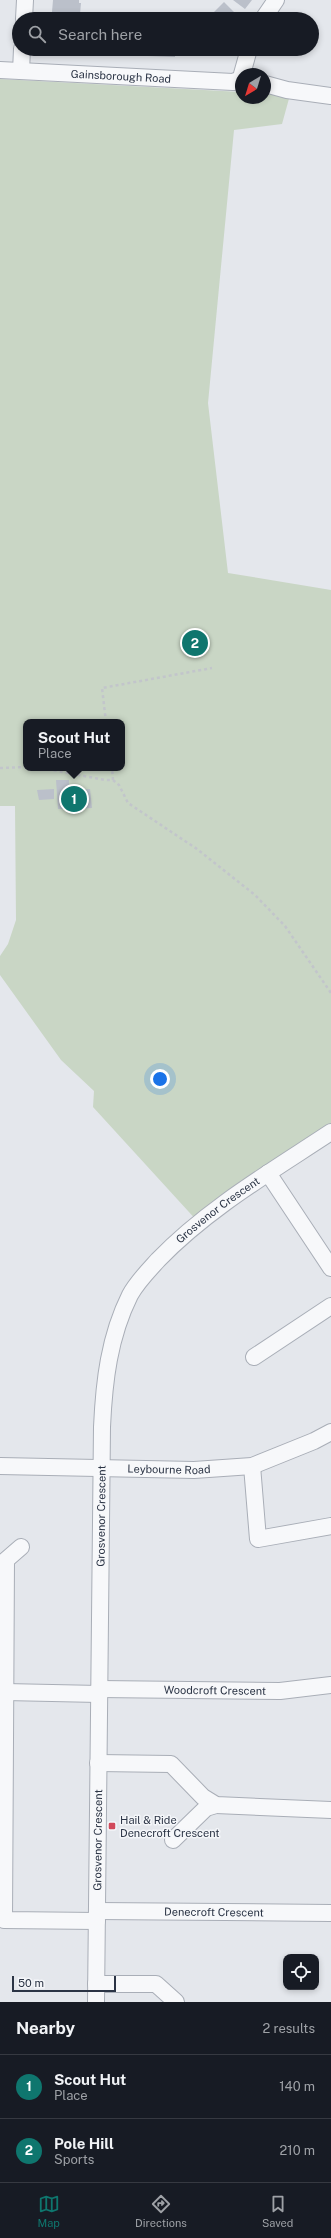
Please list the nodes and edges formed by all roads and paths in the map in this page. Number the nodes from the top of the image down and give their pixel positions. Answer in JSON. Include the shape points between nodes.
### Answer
{"nodes":[{"id":1,"x":25,"y":0,"type":"edge"},
{"id":2,"x":276,"y":0,"type":"edge"},
{"id":3,"x":24,"y":12,"type":"edge"},
{"id":4,"x":267,"y":12,"type":"edge"},
{"id":5,"x":22,"y":56,"type":"edge"},
{"id":6,"x":247,"y":56,"type":"edge"},
{"id":7,"x":244,"y":68,"type":"edge"},
{"id":8,"x":0,"y":70,"type":"edge"},
{"id":9,"x":21,"y":72,"type":"junction"},
{"id":10,"x":235,"y":81,"type":"edge"},
{"id":11,"x":271,"y":86,"type":"edge"},
{"id":12,"x":331,"y":96,"type":"edge"},
{"id":13,"x":212,"y":668,"type":"dead end"},
{"id":14,"x":106,"y":719,"type":"edge"},
{"id":15,"x":23,"y":767,"type":"edge"},
{"id":16,"x":0,"y":768,"type":"edge"},
{"id":17,"x":58,"y":771,"type":"edge"},
{"id":18,"x":112,"y":771,"type":"edge"},
{"id":19,"x":113,"y":780,"type":"junction"},
{"id":20,"x":331,"y":993,"type":"edge"},
{"id":21,"x":331,"y":1132,"type":"edge"},
{"id":22,"x":268,"y":1173,"type":"junction"},
{"id":23,"x":331,"y":1268,"type":"edge"},
{"id":24,"x":331,"y":1306,"type":"edge"},
{"id":25,"x":254,"y":1357,"type":"dead end"},
{"id":26,"x":331,"y":1432,"type":"edge"},
{"id":27,"x":0,"y":1466,"type":"edge"},
{"id":28,"x":252,"y":1466,"type":"junction"},
{"id":29,"x":102,"y":1468,"type":"junction"},
{"id":30,"x":331,"y":1526,"type":"edge"},
{"id":31,"x":21,"y":1547,"type":"dead end"},
{"id":32,"x":3,"y":1646,"type":"edge"},
{"id":33,"x":331,"y":1685,"type":"edge"},
{"id":34,"x":5,"y":1692,"type":"junction"},
{"id":35,"x":99,"y":1692,"type":"junction"},
{"id":36,"x":98,"y":1763,"type":"junction"},
{"id":37,"x":216,"y":1805,"type":"junction"},
{"id":38,"x":331,"y":1810,"type":"edge"},
{"id":39,"x":173,"y":1840,"type":"dead end"},
{"id":40,"x":2,"y":1844,"type":"edge"},
{"id":41,"x":331,"y":1913,"type":"edge"},
{"id":42,"x":97,"y":1916,"type":"junction"},
{"id":43,"x":96,"y":1984,"type":"junction"},
{"id":44,"x":96,"y":2002,"type":"edge"},
{"id":45,"x":176,"y":2002,"type":"edge"}],
"edges":[{"from":1,"to":3,"type":"street"},
{"from":2,"to":4,"type":"street"},
{"from":5,"to":9,"type":"street"},
{"from":6,"to":7,"type":"street"},
{"from":8,"to":9,"type":"street","name":"Gainsborough Road"},
{"from":9,"to":10,"type":"street","name":"Gainsborough Road"},
{"from":11,"to":12,"type":"street"},
{"from":13,"to":14,"type":"path","via":[[102,688]]},
{"from":15,"to":16,"type":"path"},
{"from":17,"to":19,"type":"path"},
{"from":18,"to":19,"type":"path"},
{"from":19,"to":20,"type":"path","via":[[119,785],[128,803],[197,849],[255,895],[285,926]]},
{"from":21,"to":22,"type":"street","name":"Grosvenor Crescent"},
{"from":22,"to":23,"type":"street"},
{"from":22,"to":29,"type":"street","name":"Grosvenor Crescent","via":[[181,1236],[145,1274],[130,1295],[112,1341],[104,1380]]},
{"from":24,"to":25,"type":"street"},
{"from":26,"to":28,"type":"street","name":"Leybourne Road"},
{"from":27,"to":29,"type":"street","name":"Leybourne Road"},
{"from":28,"to":29,"type":"street","name":"Leybourne Road","via":[[194,1470]]},
{"from":28,"to":30,"type":"street","via":[[258,1539]]},
{"from":29,"to":35,"type":"street","name":"Grosvenor Crescent"},
{"from":31,"to":32,"type":"street","via":[[6,1560]]},
{"from":32,"to":34,"type":"street"},
{"from":33,"to":35,"type":"street","name":"Woodcroft Crescent","via":[[280,1691]]},
{"from":34,"to":35,"type":"street","name":"Woodcroft Crescent"},
{"from":34,"to":40,"type":"street"},
{"from":35,"to":36,"type":"street","name":"Grosvenor Crescent"},
{"from":36,"to":37,"type":"street","via":[[172,1764],[203,1797]]},
{"from":36,"to":42,"type":"street","name":"Grosvenor Crescent"},
{"from":37,"to":38,"type":"street"},
{"from":37,"to":39,"type":"street","via":[[206,1808]]},
{"from":40,"to":42,"type":"street","name":"Denecroft Crescent","via":[[4,1920]]},
{"from":41,"to":42,"type":"street","name":"Denecroft Crescent"},
{"from":42,"to":43,"type":"street","name":"Grosvenor Crescent"},
{"from":43,"to":44,"type":"street","name":"Grosvenor Crescent"},
{"from":43,"to":45,"type":"street","via":[[156,1984]]}]}
